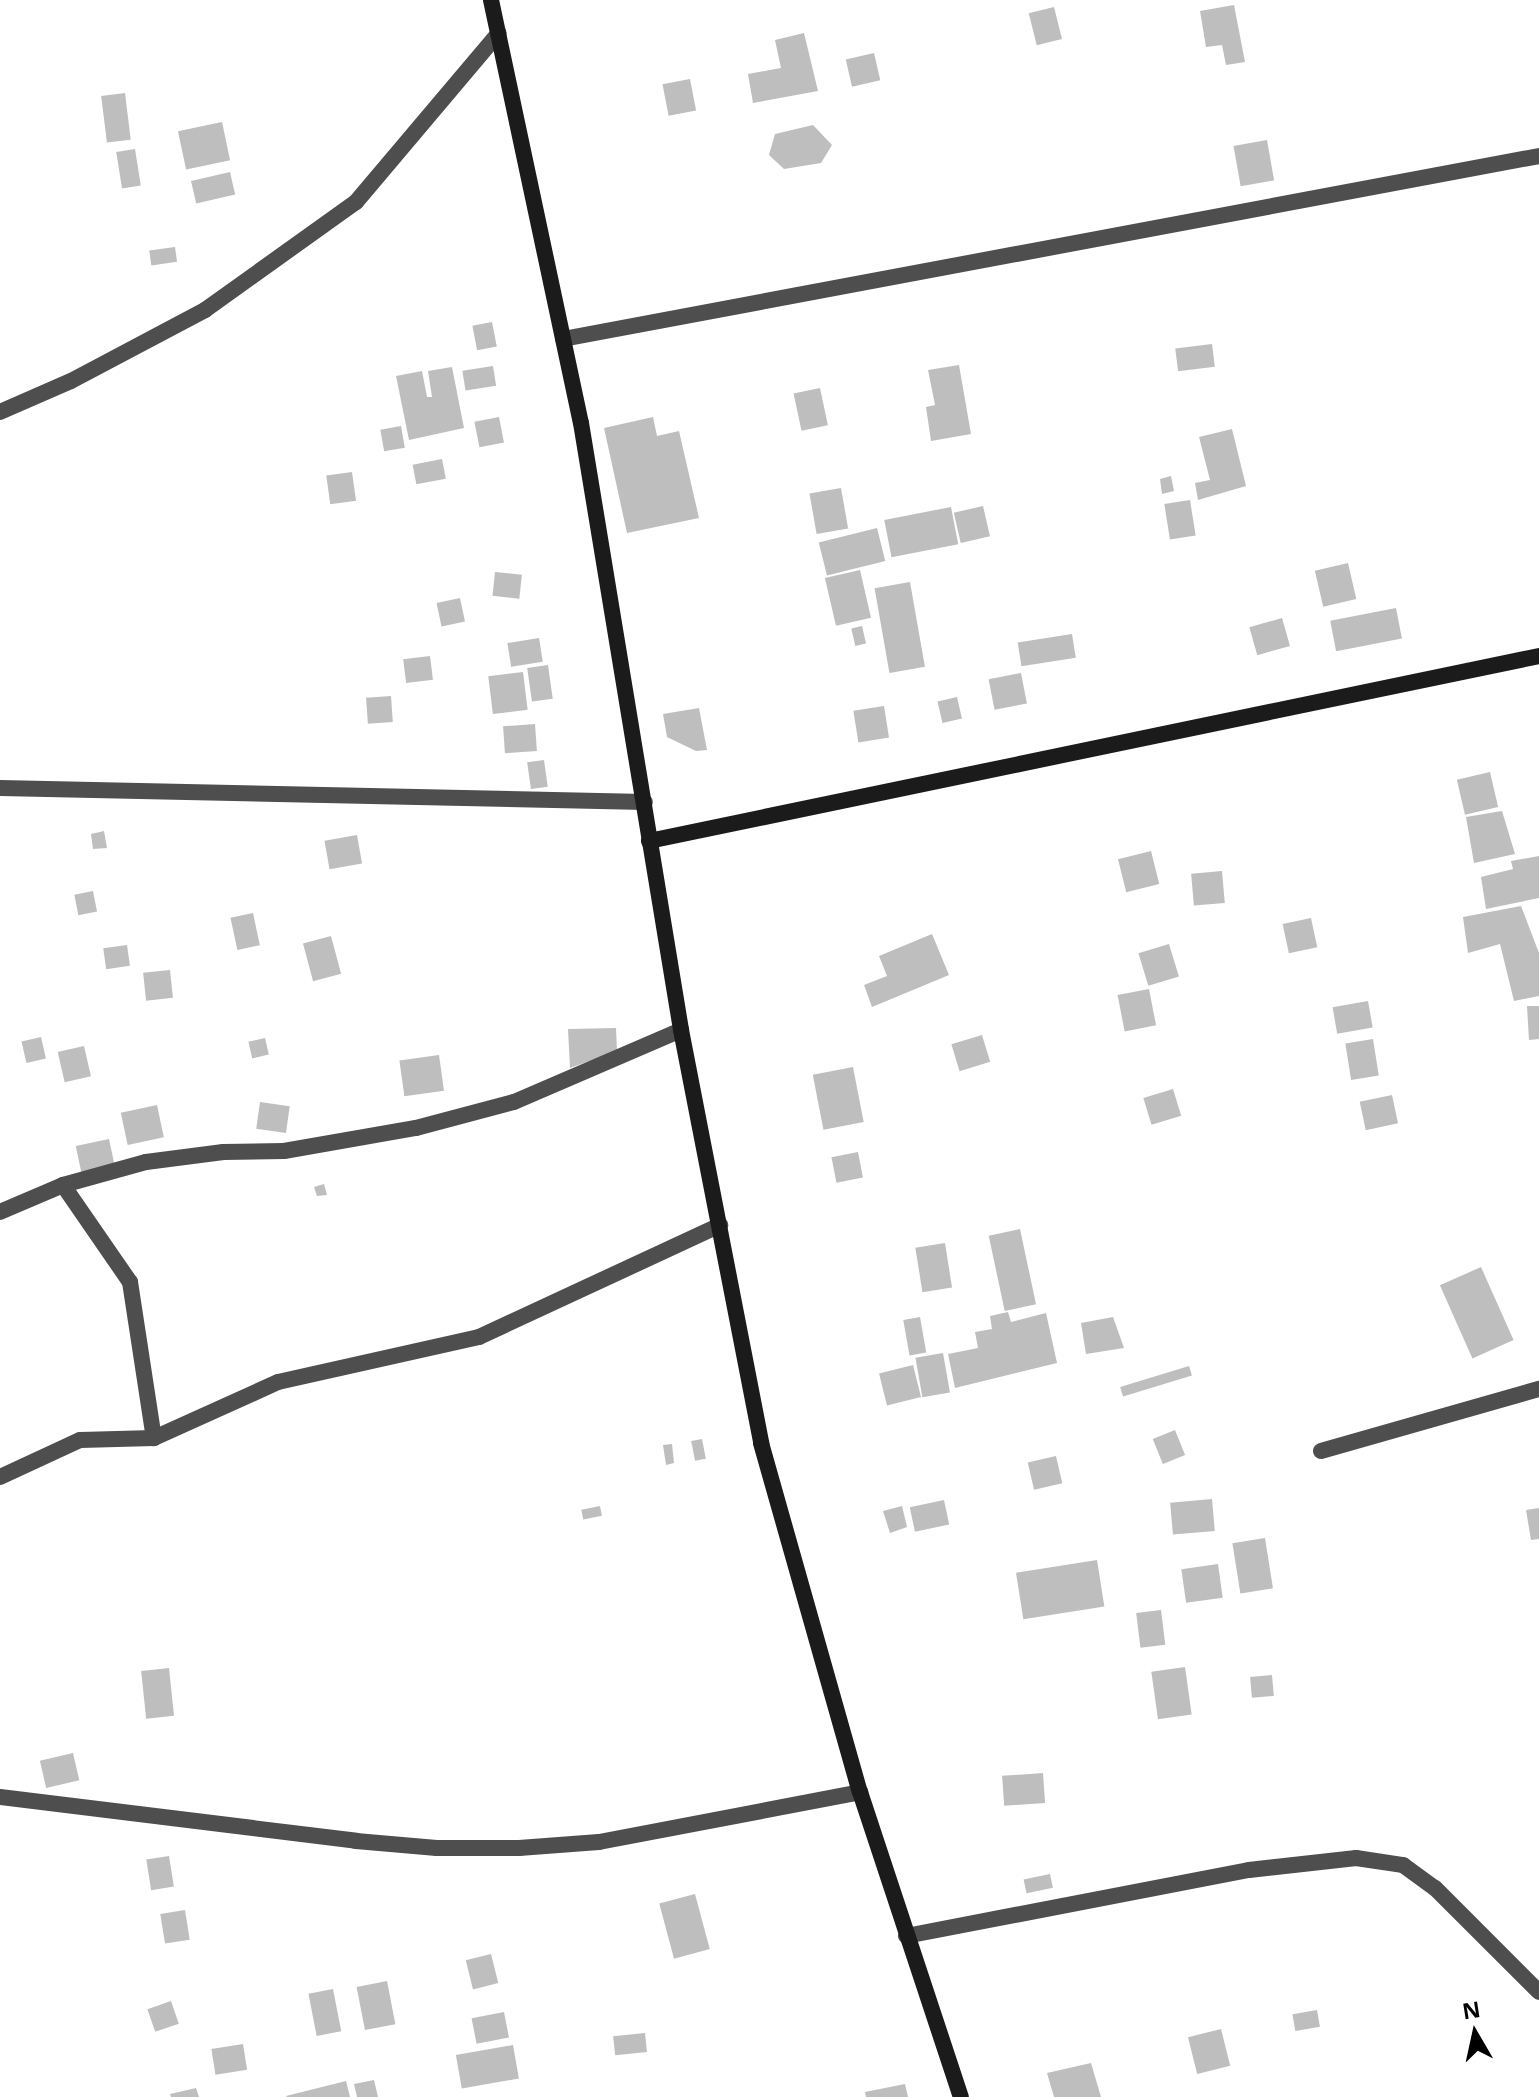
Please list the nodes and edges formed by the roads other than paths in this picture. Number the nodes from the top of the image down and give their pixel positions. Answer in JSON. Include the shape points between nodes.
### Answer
{"nodes":[{"id":1,"x":491,"y":0,"type":"edge"},
{"id":2,"x":499,"y":33,"type":"junction"},
{"id":3,"x":1539,"y":156,"type":"edge"},
{"id":4,"x":563,"y":339,"type":"junction"},
{"id":5,"x":0,"y":412,"type":"edge"},
{"id":6,"x":1539,"y":656,"type":"edge"},
{"id":7,"x":0,"y":788,"type":"edge"},
{"id":8,"x":645,"y":802,"type":"junction"},
{"id":9,"x":649,"y":841,"type":"junction"},
{"id":10,"x":681,"y":1030,"type":"junction"},
{"id":11,"x":63,"y":1185,"type":"junction"},
{"id":12,"x":0,"y":1212,"type":"edge"},
{"id":13,"x":720,"y":1225,"type":"junction"},
{"id":14,"x":1539,"y":1389,"type":"edge"},
{"id":15,"x":154,"y":1438,"type":"junction"},
{"id":16,"x":1321,"y":1451,"type":"dead end"},
{"id":17,"x":0,"y":1477,"type":"edge"},
{"id":18,"x":860,"y":1792,"type":"junction"},
{"id":19,"x":0,"y":1797,"type":"edge"},
{"id":20,"x":906,"y":1936,"type":"junction"},
{"id":21,"x":1539,"y":1992,"type":"edge"},
{"id":22,"x":961,"y":2097,"type":"edge"}],
"edges":[{"from":1,"to":2,"type":"main road"},
{"from":2,"to":4,"type":"main road"},
{"from":2,"to":5,"type":"street","via":[[356,202],[205,310]]},
{"from":3,"to":4,"type":"street"},
{"from":4,"to":8,"type":"main road"},
{"from":6,"to":9,"type":"main road"},
{"from":7,"to":8,"type":"street"},
{"from":8,"to":9,"type":"main road"},
{"from":9,"to":10,"type":"main road"},
{"from":10,"to":11,"type":"street","via":[[514,1102],[416,1128],[284,1151],[146,1162]]},
{"from":10,"to":13,"type":"main road"},
{"from":11,"to":12,"type":"street"},
{"from":11,"to":15,"type":"street","via":[[130,1282]]},
{"from":13,"to":15,"type":"street","via":[[479,1337],[278,1382]]},
{"from":13,"to":18,"type":"main road","via":[[761,1443]]},
{"from":14,"to":16,"type":"street"},
{"from":15,"to":17,"type":"street","via":[[80,1440]]},
{"from":18,"to":19,"type":"street","via":[[599,1842],[519,1848],[356,1841]]},
{"from":18,"to":20,"type":"main road"},
{"from":20,"to":21,"type":"street","via":[[1249,1870],[1356,1858],[1403,1865],[1435,1888]]},
{"from":20,"to":22,"type":"main road"}]}
